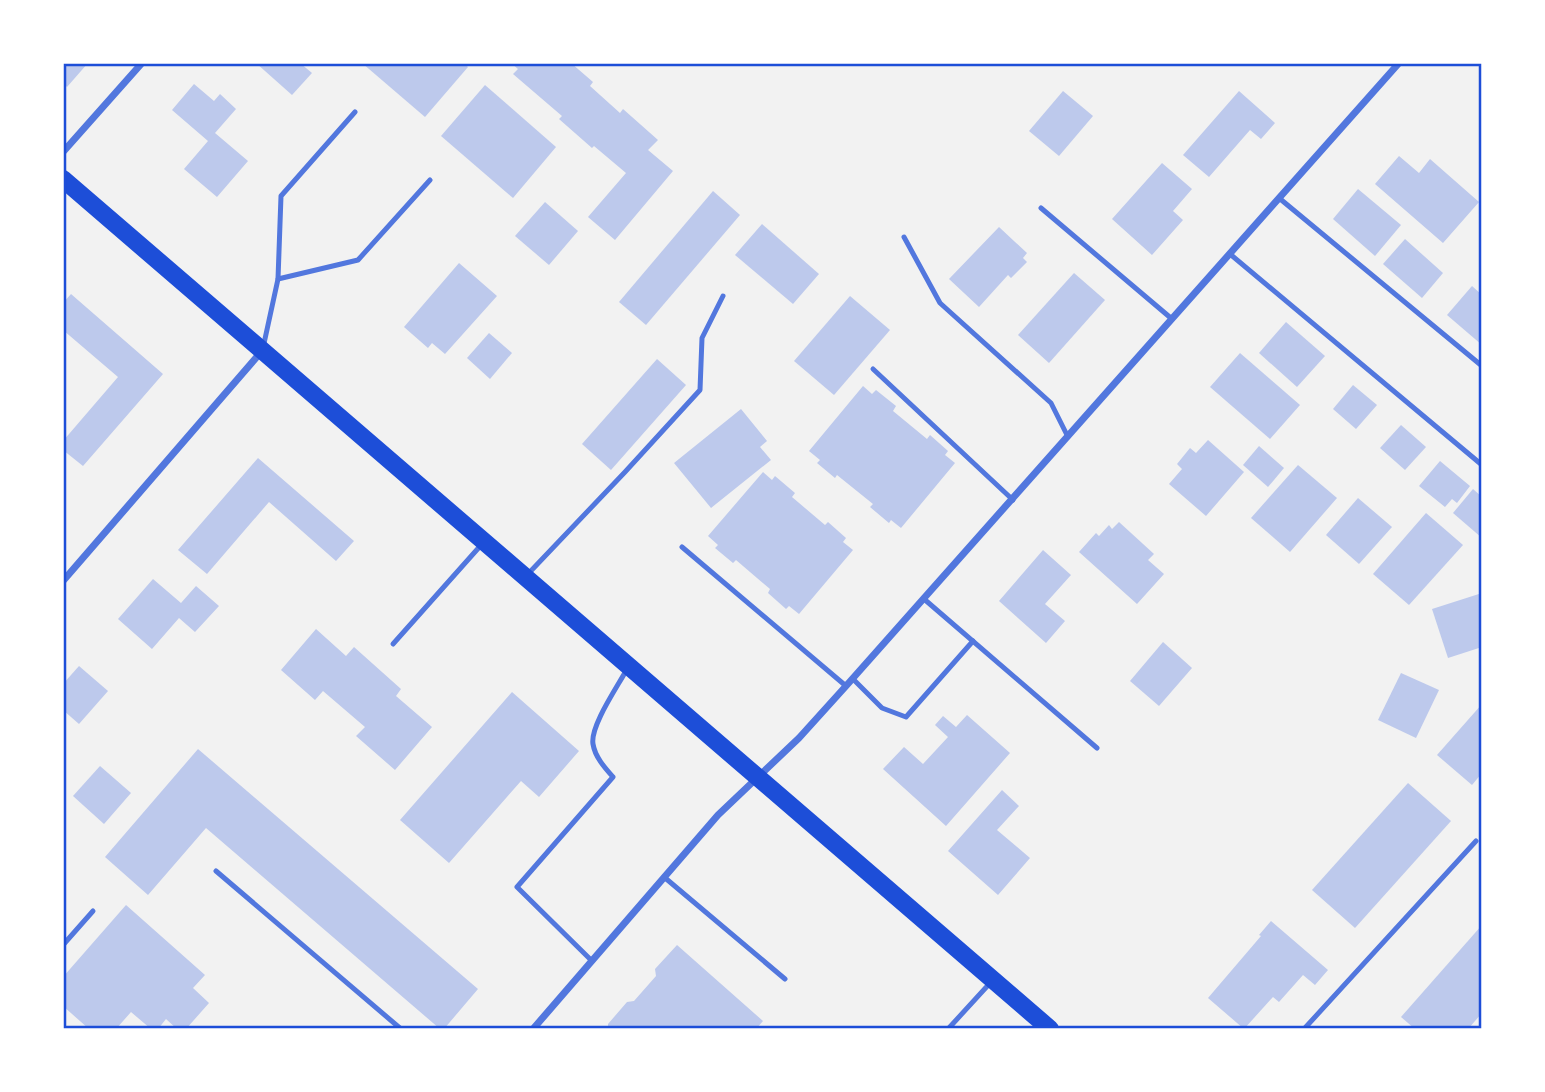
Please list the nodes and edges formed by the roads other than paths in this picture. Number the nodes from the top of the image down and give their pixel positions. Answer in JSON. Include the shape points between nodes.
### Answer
{"nodes":[{"id":1,"x":142,"y":63,"type":"edge"},
{"id":2,"x":1399,"y":63,"type":"edge"},
{"id":3,"x":355,"y":112,"type":"dead end"},
{"id":4,"x":63,"y":152,"type":"edge"},
{"id":5,"x":63,"y":179,"type":"edge"},
{"id":6,"x":430,"y":180,"type":"dead end"},
{"id":7,"x":1279,"y":198,"type":"junction"},
{"id":8,"x":1041,"y":208,"type":"dead end"},
{"id":9,"x":904,"y":237,"type":"dead end"},
{"id":10,"x":1230,"y":254,"type":"junction"},
{"id":11,"x":278,"y":279,"type":"junction"},
{"id":12,"x":723,"y":296,"type":"dead end"},
{"id":13,"x":1172,"y":319,"type":"junction"},
{"id":14,"x":263,"y":351,"type":"junction"},
{"id":15,"x":1482,"y":366,"type":"edge"},
{"id":16,"x":873,"y":369,"type":"dead end"},
{"id":17,"x":1068,"y":438,"type":"junction"},
{"id":18,"x":1482,"y":465,"type":"edge"},
{"id":19,"x":1013,"y":500,"type":"junction"},
{"id":20,"x":484,"y":541,"type":"junction"},
{"id":21,"x":681,"y":547,"type":"dead end"},
{"id":22,"x":525,"y":577,"type":"junction"},
{"id":23,"x":63,"y":581,"type":"edge"},
{"id":24,"x":924,"y":599,"type":"junction"},
{"id":25,"x":973,"y":641,"type":"junction"},
{"id":26,"x":393,"y":644,"type":"dead end"},
{"id":27,"x":629,"y":666,"type":"junction"},
{"id":28,"x":853,"y":679,"type":"junction"},
{"id":29,"x":846,"y":686,"type":"junction"},
{"id":30,"x":1097,"y":748,"type":"dead end"},
{"id":31,"x":758,"y":777,"type":"junction"},
{"id":32,"x":1476,"y":841,"type":"dead end"},
{"id":33,"x":216,"y":871,"type":"dead end"},
{"id":34,"x":664,"y":877,"type":"junction"},
{"id":35,"x":93,"y":911,"type":"dead end"},
{"id":36,"x":63,"y":945,"type":"edge"},
{"id":37,"x":592,"y":961,"type":"junction"},
{"id":38,"x":785,"y":979,"type":"dead end"},
{"id":39,"x":993,"y":979,"type":"junction"},
{"id":40,"x":401,"y":1029,"type":"edge"},
{"id":41,"x":533,"y":1029,"type":"edge"},
{"id":42,"x":948,"y":1029,"type":"edge"},
{"id":43,"x":1051,"y":1029,"type":"edge"},
{"id":44,"x":1304,"y":1029,"type":"edge"}],
"edges":[{"from":1,"to":4,"type":"street"},
{"from":2,"to":7,"type":"street"},
{"from":3,"to":11,"type":"lane","via":[[281,196]]},
{"from":5,"to":14,"type":"main road"},
{"from":6,"to":11,"type":"lane","via":[[358,260]]},
{"from":7,"to":10,"type":"street"},
{"from":7,"to":15,"type":"lane"},
{"from":8,"to":13,"type":"lane"},
{"from":9,"to":17,"type":"lane","via":[[940,303],[1051,403]]},
{"from":10,"to":13,"type":"street"},
{"from":10,"to":18,"type":"lane"},
{"from":11,"to":14,"type":"lane"},
{"from":12,"to":22,"type":"lane","via":[[702,338],[700,390]]},
{"from":13,"to":17,"type":"street"},
{"from":14,"to":20,"type":"main road"},
{"from":14,"to":23,"type":"street"},
{"from":16,"to":19,"type":"lane"},
{"from":17,"to":19,"type":"street"},
{"from":19,"to":24,"type":"street"},
{"from":20,"to":22,"type":"main road"},
{"from":20,"to":26,"type":"lane"},
{"from":21,"to":29,"type":"lane"},
{"from":22,"to":27,"type":"main road"},
{"from":24,"to":25,"type":"lane"},
{"from":24,"to":28,"type":"street"},
{"from":25,"to":28,"type":"lane","via":[[906,717],[882,708]]},
{"from":25,"to":30,"type":"lane"},
{"from":27,"to":31,"type":"main road"},
{"from":27,"to":37,"type":"lane","via":[[597,723],[592,744],[601,765],[613,777],[517,887]]},
{"from":28,"to":29,"type":"street"},
{"from":29,"to":31,"type":"street"},
{"from":31,"to":34,"type":"street","via":[[718,814]]},
{"from":31,"to":39,"type":"main road"},
{"from":32,"to":44,"type":"lane"},
{"from":33,"to":40,"type":"lane"},
{"from":34,"to":37,"type":"street"},
{"from":34,"to":38,"type":"lane"},
{"from":35,"to":36,"type":"lane"},
{"from":37,"to":41,"type":"street"},
{"from":39,"to":42,"type":"lane"},
{"from":39,"to":43,"type":"main road"}]}
